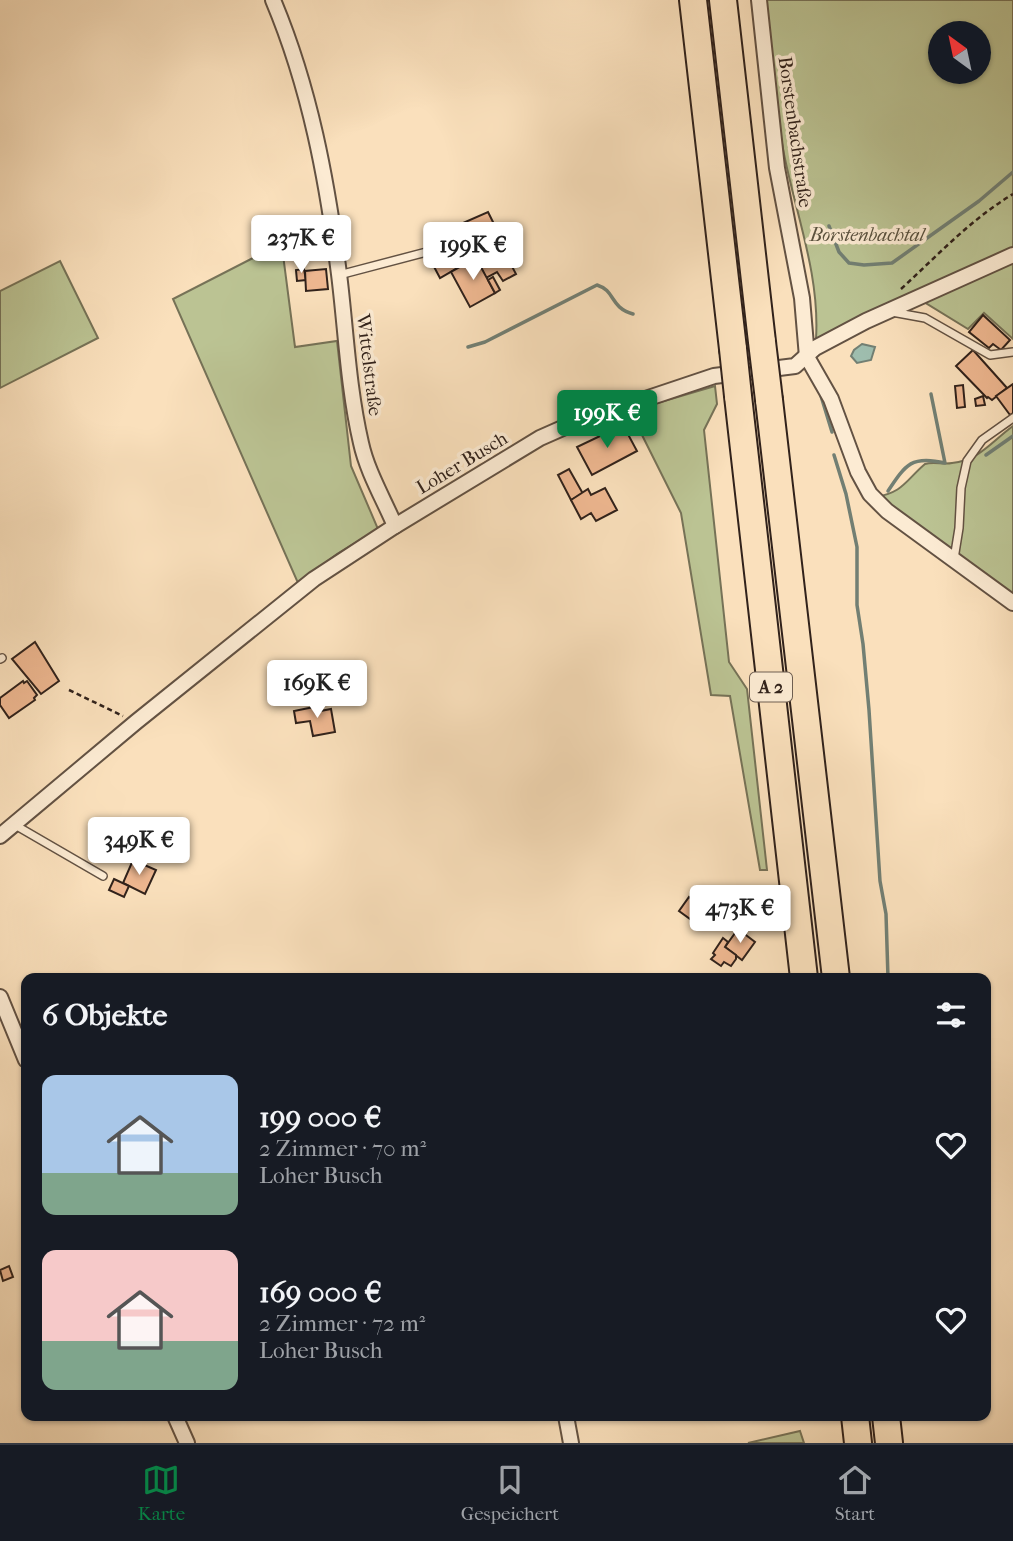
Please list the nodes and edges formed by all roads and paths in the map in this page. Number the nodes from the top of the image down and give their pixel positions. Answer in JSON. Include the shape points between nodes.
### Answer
{"nodes":[{"id":1,"x":273,"y":0,"type":"edge"},
{"id":2,"x":693,"y":0,"type":"edge"},
{"id":3,"x":723,"y":0,"type":"edge"},
{"id":4,"x":759,"y":0,"type":"edge"},
{"id":5,"x":1013,"y":194,"type":"edge"},
{"id":6,"x":438,"y":249,"type":"dead end"},
{"id":7,"x":1013,"y":255,"type":"edge"},
{"id":8,"x":339,"y":275,"type":"junction"},
{"id":9,"x":894,"y":296,"type":"dead end"},
{"id":10,"x":886,"y":312,"type":"junction"},
{"id":11,"x":1013,"y":352,"type":"edge"},
{"id":12,"x":807,"y":357,"type":"junction"},
{"id":13,"x":1013,"y":418,"type":"edge"},
{"id":14,"x":395,"y":526,"type":"junction"},
{"id":15,"x":954,"y":560,"type":"junction"},
{"id":16,"x":1013,"y":603,"type":"edge"},
{"id":17,"x":69,"y":690,"type":"dead end"},
{"id":18,"x":136,"y":722,"type":"junction"},
{"id":19,"x":15,"y":825,"type":"junction"},
{"id":20,"x":0,"y":836,"type":"edge"},
{"id":21,"x":103,"y":876,"type":"dead end"},
{"id":22,"x":803,"y":973,"type":"edge"},
{"id":23,"x":835,"y":973,"type":"edge"},
{"id":24,"x":0,"y":997,"type":"edge"},
{"id":25,"x":21,"y":1048,"type":"edge"},
{"id":26,"x":177,"y":1421,"type":"edge"},
{"id":27,"x":567,"y":1421,"type":"edge"},
{"id":28,"x":856,"y":1421,"type":"edge"},
{"id":29,"x":887,"y":1421,"type":"edge"},
{"id":30,"x":187,"y":1443,"type":"edge"},
{"id":31,"x":571,"y":1443,"type":"edge"},
{"id":32,"x":858,"y":1443,"type":"edge"},
{"id":33,"x":889,"y":1443,"type":"edge"}],
"edges":[{"from":1,"to":8,"type":"street","name":"Wittelstraße","via":[[312,114]]},
{"from":2,"to":22,"type":"highway","number":"A 2","bridge":true},
{"from":3,"to":23,"type":"highway","number":"A 2","bridge":true},
{"from":4,"to":12,"type":"street","name":"Borstenbachstraße","via":[[777,168],[802,298]]},
{"from":5,"to":9,"type":"path","via":[[975,219]]},
{"from":6,"to":8,"type":"lane"},
{"from":7,"to":10,"type":"street","name":"Loher Busch"},
{"from":8,"to":14,"type":"street","name":"Wittelstraße","via":[[361,446]]},
{"from":10,"to":11,"type":"lane","via":[[925,318],[990,355]]},
{"from":10,"to":12,"type":"street","name":"Loher Busch","via":[[815,348]]},
{"from":12,"to":14,"type":"street","name":"Loher Busch","via":[[795,366],[714,376],[573,423],[540,438]]},
{"from":12,"to":15,"type":"street","name":"Borstenbachstraße","via":[[831,399],[870,494]]},
{"from":13,"to":15,"type":"lane","via":[[982,440],[967,461]]},
{"from":14,"to":18,"type":"street","name":"Loher Busch","via":[[314,579]]},
{"from":15,"to":16,"type":"street","name":"Borstenbachstraße"},
{"from":17,"to":18,"type":"path"},
{"from":18,"to":19,"type":"street","name":"Loher Busch"},
{"from":19,"to":20,"type":"street","name":"Loher Busch"},
{"from":19,"to":21,"type":"lane"},
{"from":24,"to":25,"type":"street"},
{"from":26,"to":30,"type":"street"},
{"from":27,"to":31,"type":"street"},
{"from":28,"to":32,"type":"highway"},
{"from":29,"to":33,"type":"highway"}]}
